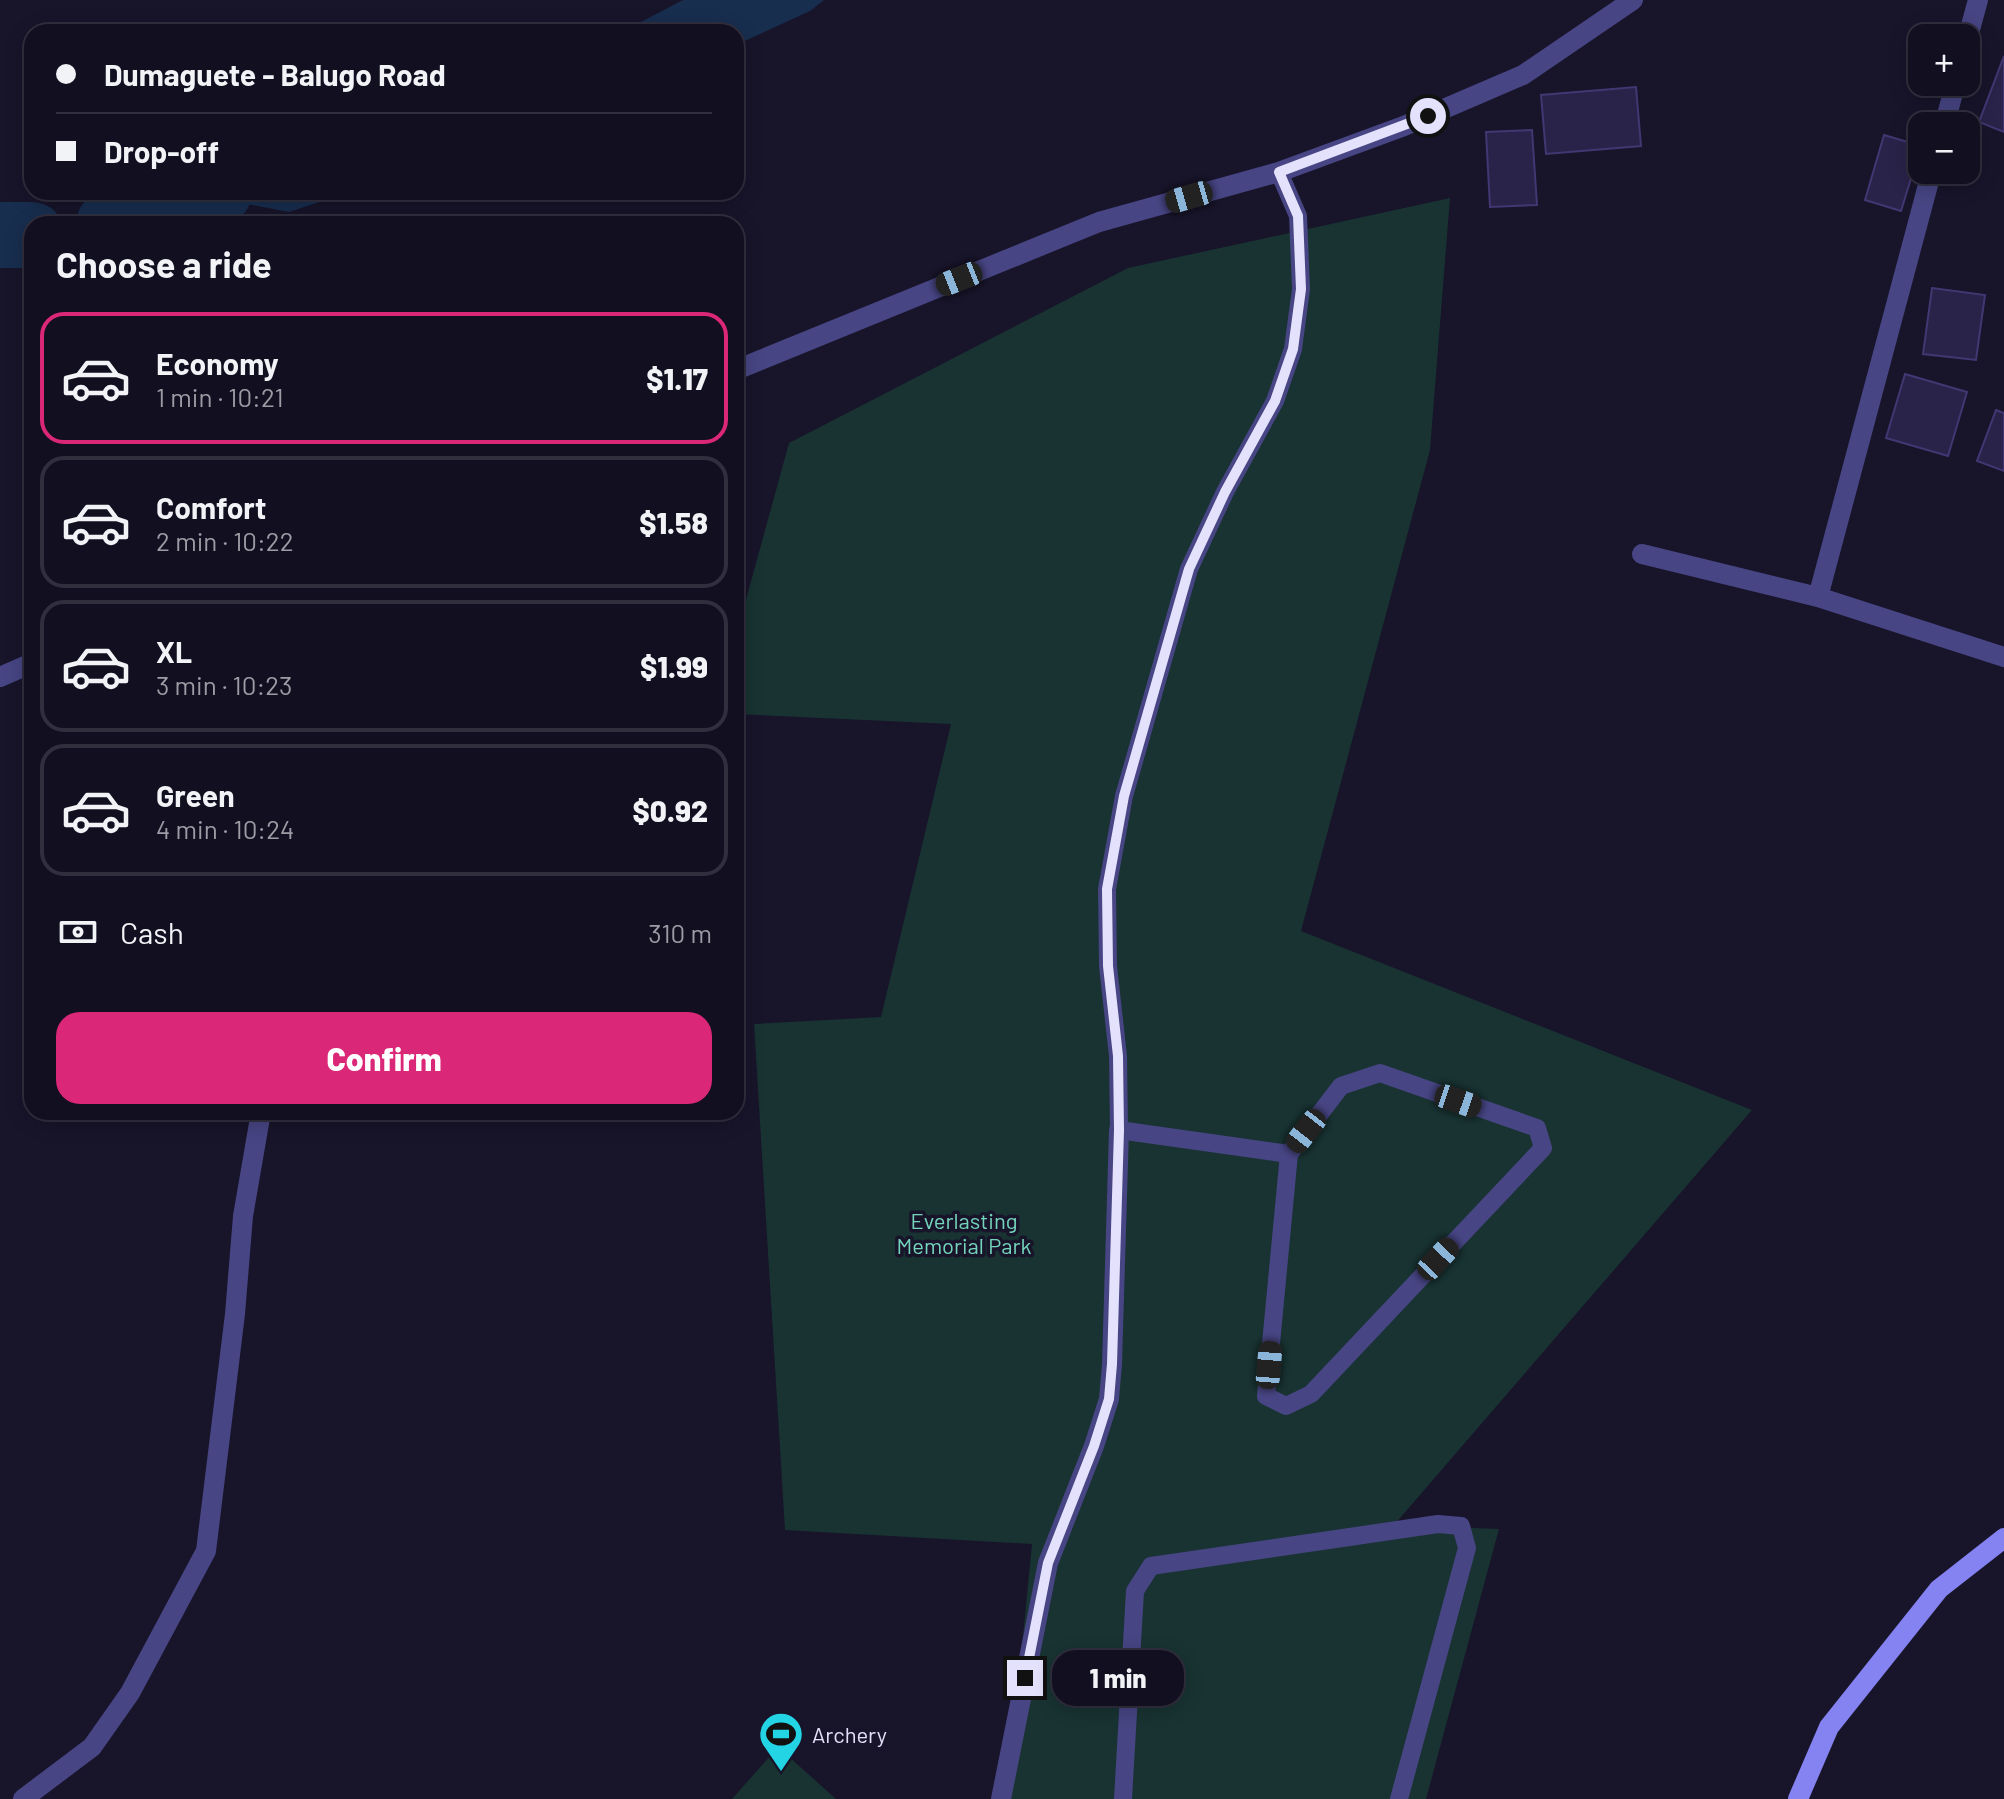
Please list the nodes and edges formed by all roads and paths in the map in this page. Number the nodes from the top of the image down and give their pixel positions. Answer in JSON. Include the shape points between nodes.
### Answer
{"nodes":[{"id":1,"x":1633,"y":0,"type":"edge"},
{"id":2,"x":1978,"y":0,"type":"edge"},
{"id":3,"x":1971,"y":24,"type":"edge"},
{"id":4,"x":1279,"y":172,"type":"junction"},
{"id":5,"x":1928,"y":184,"type":"edge"},
{"id":6,"x":744,"y":367,"type":"edge"},
{"id":7,"x":1642,"y":554,"type":"dead end"},
{"id":8,"x":1818,"y":597,"type":"junction"},
{"id":9,"x":2004,"y":657,"type":"edge"},
{"id":10,"x":24,"y":666,"type":"edge"},
{"id":11,"x":0,"y":677,"type":"edge"},
{"id":12,"x":260,"y":1120,"type":"edge"},
{"id":13,"x":1119,"y":1130,"type":"junction"},
{"id":14,"x":1289,"y":1154,"type":"junction"},
{"id":15,"x":2004,"y":1538,"type":"edge"},
{"id":16,"x":23,"y":1799,"type":"edge"},
{"id":17,"x":1001,"y":1799,"type":"edge"},
{"id":18,"x":1123,"y":1799,"type":"edge"},
{"id":19,"x":1399,"y":1799,"type":"edge"},
{"id":20,"x":1798,"y":1799,"type":"edge"}],
"edges":[{"from":1,"to":4,"type":"street","via":[[1523,75]]},
{"from":2,"to":3,"type":"street"},
{"from":4,"to":6,"type":"street","via":[[1099,222]]},
{"from":4,"to":13,"type":"lane","via":[[1298,216],[1301,289],[1293,349],[1275,401],[1189,569],[1124,796],[1107,889]]},
{"from":5,"to":8,"type":"street"},
{"from":7,"to":8,"type":"street"},
{"from":8,"to":9,"type":"street"},
{"from":10,"to":11,"type":"street"},
{"from":12,"to":16,"type":"street","via":[[243,1216],[206,1551],[130,1693],[92,1747]]},
{"from":13,"to":14,"type":"lane"},
{"from":13,"to":17,"type":"street","via":[[1109,1399],[1048,1563]]},
{"from":14,"to":14,"type":"lane","via":[[1266,1396],[1286,1406],[1311,1394],[1543,1148],[1537,1128],[1380,1073],[1341,1086]]},
{"from":15,"to":20,"type":"main road","via":[[1939,1589],[1829,1727]]},
{"from":18,"to":19,"type":"lane","via":[[1135,1591],[1151,1566],[1438,1524],[1461,1526],[1467,1548]]}]}
